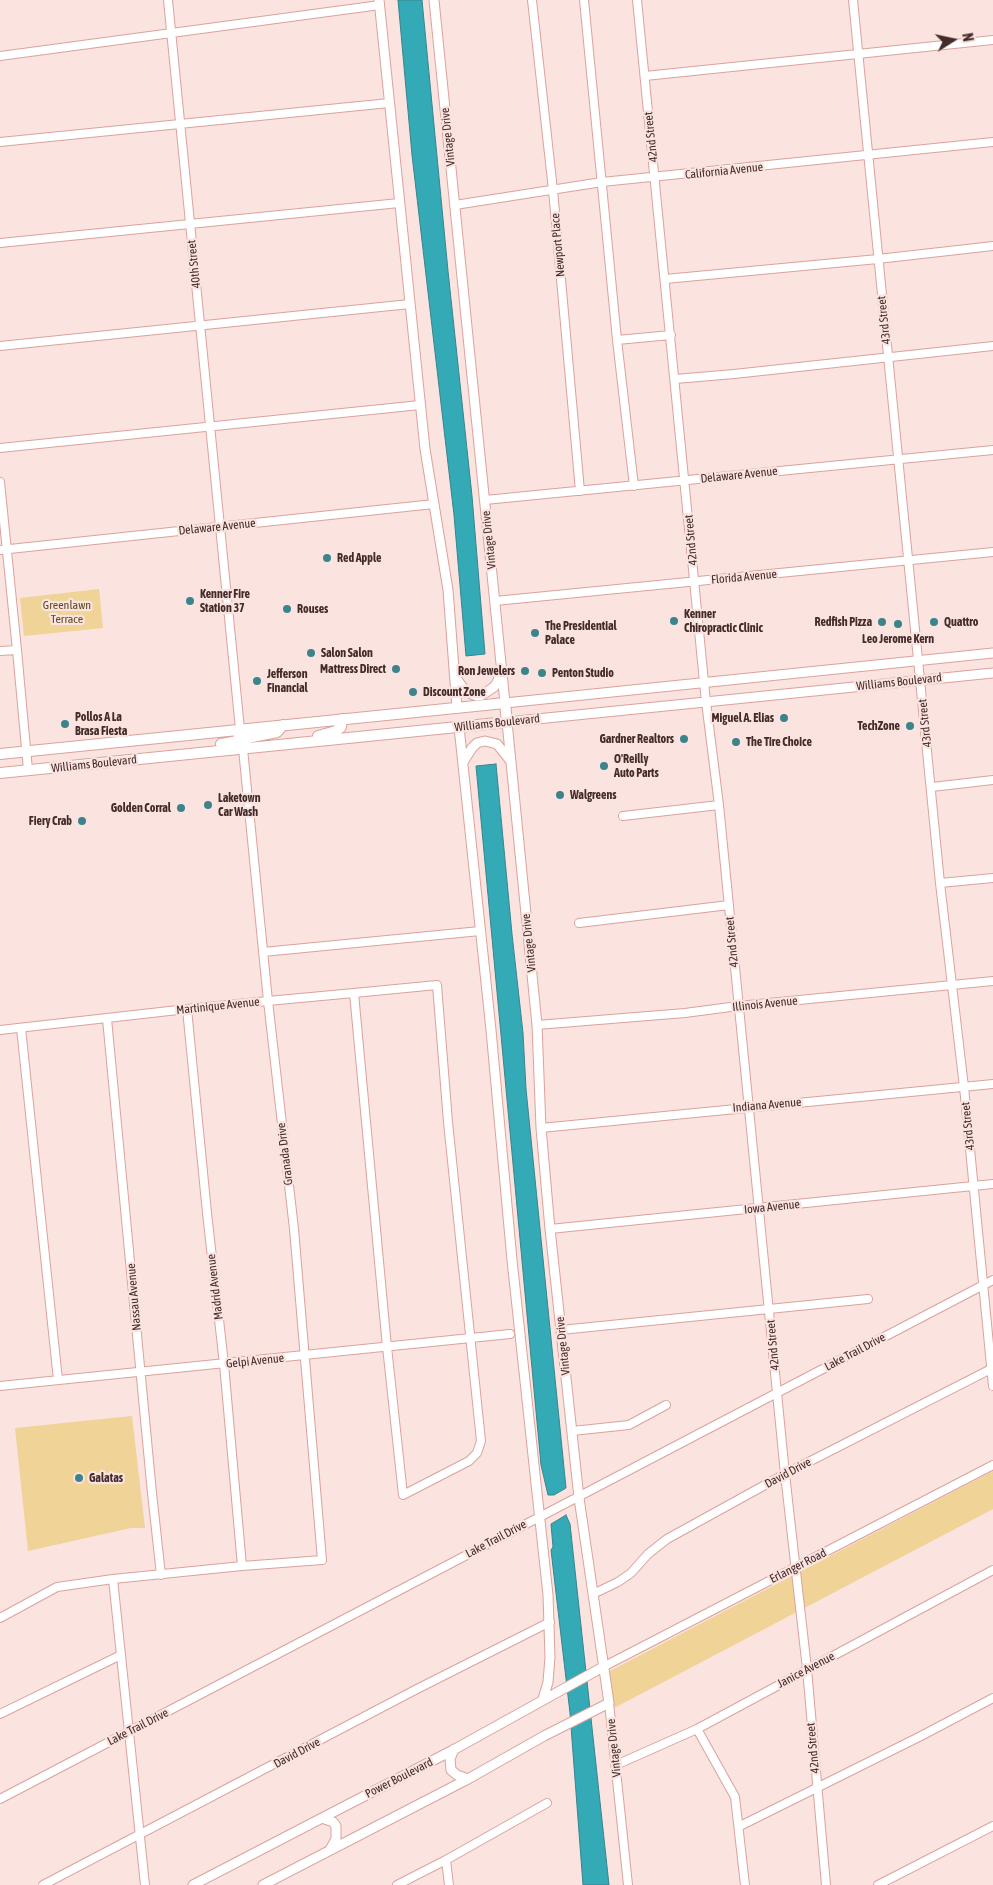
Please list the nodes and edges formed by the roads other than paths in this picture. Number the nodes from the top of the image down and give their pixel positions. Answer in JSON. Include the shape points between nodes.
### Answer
{"nodes":[{"id":1,"x":168,"y":0,"type":"edge"},
{"id":2,"x":434,"y":0,"type":"edge"},
{"id":3,"x":532,"y":0,"type":"edge"},
{"id":4,"x":584,"y":0,"type":"edge"},
{"id":5,"x":637,"y":0,"type":"edge"},
{"id":6,"x":853,"y":0,"type":"edge"},
{"id":7,"x":379,"y":2,"type":"edge"},
{"id":8,"x":171,"y":32,"type":"junction"},
{"id":9,"x":993,"y":40,"type":"edge"},
{"id":10,"x":859,"y":52,"type":"junction"},
{"id":11,"x":0,"y":56,"type":"edge"},
{"id":12,"x":645,"y":76,"type":"junction"},
{"id":13,"x":389,"y":103,"type":"junction"},
{"id":14,"x":180,"y":124,"type":"junction"},
{"id":15,"x":0,"y":142,"type":"edge"},
{"id":16,"x":993,"y":142,"type":"edge"},
{"id":17,"x":870,"y":156,"type":"junction"},
{"id":18,"x":655,"y":178,"type":"junction"},
{"id":19,"x":602,"y":182,"type":"junction"},
{"id":20,"x":552,"y":190,"type":"junction"},
{"id":21,"x":399,"y":203,"type":"junction"},
{"id":22,"x":455,"y":205,"type":"junction"},
{"id":23,"x":190,"y":225,"type":"junction"},
{"id":24,"x":0,"y":243,"type":"edge"},
{"id":25,"x":993,"y":246,"type":"edge"},
{"id":26,"x":878,"y":259,"type":"junction"},
{"id":27,"x":665,"y":279,"type":"junction"},
{"id":28,"x":410,"y":304,"type":"junction"},
{"id":29,"x":200,"y":326,"type":"junction"},
{"id":30,"x":671,"y":335,"type":"junction"},
{"id":31,"x":617,"y":340,"type":"junction"},
{"id":32,"x":0,"y":346,"type":"edge"},
{"id":33,"x":993,"y":346,"type":"edge"},
{"id":34,"x":888,"y":358,"type":"junction"},
{"id":35,"x":675,"y":379,"type":"junction"},
{"id":36,"x":420,"y":405,"type":"junction"},
{"id":37,"x":211,"y":426,"type":"junction"},
{"id":38,"x":0,"y":448,"type":"edge"},
{"id":39,"x":993,"y":450,"type":"edge"},
{"id":40,"x":899,"y":459,"type":"junction"},
{"id":41,"x":685,"y":480,"type":"junction"},
{"id":42,"x":0,"y":482,"type":"edge"},
{"id":43,"x":634,"y":486,"type":"junction"},
{"id":44,"x":580,"y":491,"type":"junction"},
{"id":45,"x":485,"y":500,"type":"junction"},
{"id":46,"x":434,"y":504,"type":"junction"},
{"id":47,"x":221,"y":527,"type":"junction"},
{"id":48,"x":3,"y":550,"type":"edge"},
{"id":49,"x":993,"y":552,"type":"edge"},
{"id":50,"x":910,"y":561,"type":"junction"},
{"id":51,"x":695,"y":581,"type":"junction"},
{"id":52,"x":495,"y":601,"type":"junction"},
{"id":53,"x":17,"y":650,"type":"junction"},
{"id":54,"x":0,"y":651,"type":"edge"},
{"id":55,"x":993,"y":654,"type":"edge"},
{"id":56,"x":919,"y":661,"type":"junction"},
{"id":57,"x":502,"y":664,"type":"junction"},
{"id":58,"x":993,"y":673,"type":"edge"},
{"id":59,"x":455,"y":675,"type":"junction"},
{"id":60,"x":920,"y":680,"type":"junction"},
{"id":61,"x":704,"y":683,"type":"junction"},
{"id":62,"x":706,"y":702,"type":"junction"},
{"id":63,"x":505,"y":703,"type":"junction"},
{"id":64,"x":457,"y":708,"type":"junction"},
{"id":65,"x":342,"y":719,"type":"junction"},
{"id":66,"x":507,"y":722,"type":"junction"},
{"id":67,"x":283,"y":725,"type":"junction"},
{"id":68,"x":458,"y":727,"type":"junction"},
{"id":69,"x":240,"y":729,"type":"junction"},
{"id":70,"x":288,"y":744,"type":"junction"},
{"id":71,"x":243,"y":748,"type":"junction"},
{"id":72,"x":26,"y":751,"type":"junction"},
{"id":73,"x":198,"y":753,"type":"junction"},
{"id":74,"x":0,"y":754,"type":"edge"},
{"id":75,"x":510,"y":761,"type":"junction"},
{"id":76,"x":463,"y":762,"type":"junction"},
{"id":77,"x":28,"y":770,"type":"junction"},
{"id":78,"x":0,"y":773,"type":"edge"},
{"id":79,"x":993,"y":780,"type":"edge"},
{"id":80,"x":932,"y":787,"type":"junction"},
{"id":81,"x":719,"y":805,"type":"junction"},
{"id":82,"x":623,"y":816,"type":"dead end"},
{"id":83,"x":993,"y":878,"type":"edge"},
{"id":84,"x":940,"y":883,"type":"junction"},
{"id":85,"x":729,"y":905,"type":"junction"},
{"id":86,"x":579,"y":923,"type":"dead end"},
{"id":87,"x":480,"y":932,"type":"junction"},
{"id":88,"x":263,"y":952,"type":"junction"},
{"id":89,"x":993,"y":981,"type":"edge"},
{"id":90,"x":953,"y":985,"type":"junction"},
{"id":91,"x":354,"y":993,"type":"junction"},
{"id":92,"x":268,"y":1002,"type":"junction"},
{"id":93,"x":738,"y":1006,"type":"junction"},
{"id":94,"x":187,"y":1009,"type":"junction"},
{"id":95,"x":107,"y":1019,"type":"junction"},
{"id":96,"x":537,"y":1025,"type":"junction"},
{"id":97,"x":21,"y":1028,"type":"junction"},
{"id":98,"x":0,"y":1030,"type":"edge"},
{"id":99,"x":993,"y":1084,"type":"edge"},
{"id":100,"x":964,"y":1087,"type":"junction"},
{"id":101,"x":749,"y":1107,"type":"junction"},
{"id":102,"x":541,"y":1128,"type":"junction"},
{"id":103,"x":993,"y":1184,"type":"edge"},
{"id":104,"x":974,"y":1186,"type":"junction"},
{"id":105,"x":760,"y":1208,"type":"junction"},
{"id":106,"x":550,"y":1229,"type":"junction"},
{"id":107,"x":993,"y":1280,"type":"edge"},
{"id":108,"x":983,"y":1286,"type":"junction"},
{"id":109,"x":868,"y":1299,"type":"dead end"},
{"id":110,"x":770,"y":1309,"type":"junction"},
{"id":111,"x":561,"y":1330,"type":"junction"},
{"id":112,"x":510,"y":1334,"type":"dead end"},
{"id":113,"x":471,"y":1338,"type":"junction"},
{"id":114,"x":387,"y":1347,"type":"junction"},
{"id":115,"x":305,"y":1356,"type":"junction"},
{"id":116,"x":224,"y":1364,"type":"junction"},
{"id":117,"x":992,"y":1368,"type":"edge"},
{"id":118,"x":141,"y":1371,"type":"junction"},
{"id":119,"x":58,"y":1380,"type":"junction"},
{"id":120,"x":0,"y":1386,"type":"edge"},
{"id":121,"x":993,"y":1386,"type":"edge"},
{"id":122,"x":778,"y":1393,"type":"junction"},
{"id":123,"x":666,"y":1405,"type":"dead end"},
{"id":124,"x":572,"y":1431,"type":"junction"},
{"id":125,"x":993,"y":1465,"type":"edge"},
{"id":126,"x":785,"y":1474,"type":"junction"},
{"id":127,"x":578,"y":1498,"type":"junction"},
{"id":128,"x":539,"y":1517,"type":"junction"},
{"id":129,"x":242,"y":1566,"type":"junction"},
{"id":130,"x":795,"y":1568,"type":"junction"},
{"id":131,"x":993,"y":1570,"type":"edge"},
{"id":132,"x":162,"y":1575,"type":"junction"},
{"id":133,"x":113,"y":1579,"type":"junction"},
{"id":134,"x":593,"y":1594,"type":"junction"},
{"id":135,"x":0,"y":1618,"type":"edge"},
{"id":136,"x":550,"y":1622,"type":"junction"},
{"id":137,"x":121,"y":1655,"type":"junction"},
{"id":138,"x":603,"y":1667,"type":"junction"},
{"id":139,"x":807,"y":1669,"type":"junction"},
{"id":140,"x":993,"y":1698,"type":"edge"},
{"id":141,"x":543,"y":1700,"type":"junction"},
{"id":142,"x":609,"y":1702,"type":"junction"},
{"id":143,"x":0,"y":1714,"type":"edge"},
{"id":144,"x":697,"y":1729,"type":"junction"},
{"id":145,"x":129,"y":1732,"type":"junction"},
{"id":146,"x":454,"y":1749,"type":"junction"},
{"id":147,"x":616,"y":1765,"type":"junction"},
{"id":148,"x":468,"y":1779,"type":"junction"},
{"id":149,"x":817,"y":1788,"type":"junction"},
{"id":150,"x":0,"y":1799,"type":"edge"},
{"id":151,"x":547,"y":1803,"type":"dead end"},
{"id":152,"x":322,"y":1818,"type":"junction"},
{"id":153,"x":740,"y":1826,"type":"junction"},
{"id":154,"x":993,"y":1826,"type":"edge"},
{"id":155,"x":140,"y":1834,"type":"junction"},
{"id":156,"x":331,"y":1848,"type":"junction"},
{"id":157,"x":446,"y":1860,"type":"junction"},
{"id":158,"x":43,"y":1885,"type":"edge"},
{"id":159,"x":145,"y":1885,"type":"edge"},
{"id":160,"x":193,"y":1885,"type":"edge"},
{"id":161,"x":262,"y":1885,"type":"edge"},
{"id":162,"x":397,"y":1885,"type":"edge"},
{"id":163,"x":448,"y":1885,"type":"edge"},
{"id":164,"x":628,"y":1885,"type":"edge"},
{"id":165,"x":745,"y":1885,"type":"edge"},
{"id":166,"x":826,"y":1885,"type":"edge"},
{"id":167,"x":878,"y":1885,"type":"edge"}],
"edges":[{"from":1,"to":8,"type":"street","name":"40th Street"},
{"from":2,"to":22,"type":"street","name":"Vintage Drive"},
{"from":3,"to":20,"type":"street","name":"Newport Place"},
{"from":4,"to":19,"type":"street"},
{"from":5,"to":12,"type":"street","name":"42nd Street"},
{"from":6,"to":10,"type":"street","name":"43rd Street"},
{"from":7,"to":8,"type":"street"},
{"from":7,"to":13,"type":"street"},
{"from":8,"to":11,"type":"street"},
{"from":8,"to":14,"type":"street","name":"40th Street"},
{"from":9,"to":10,"type":"street"},
{"from":10,"to":12,"type":"street"},
{"from":10,"to":17,"type":"street","name":"43rd Street"},
{"from":12,"to":18,"type":"street","name":"42nd Street"},
{"from":13,"to":14,"type":"street"},
{"from":13,"to":21,"type":"street"},
{"from":14,"to":15,"type":"street"},
{"from":14,"to":23,"type":"street","name":"40th Street"},
{"from":16,"to":17,"type":"street","name":"California Avenue"},
{"from":17,"to":18,"type":"street","name":"California Avenue"},
{"from":17,"to":26,"type":"street","name":"43rd Street"},
{"from":18,"to":19,"type":"street","name":"California Avenue"},
{"from":18,"to":27,"type":"street","name":"42nd Street"},
{"from":19,"to":20,"type":"street","name":"California Avenue"},
{"from":19,"to":31,"type":"street"},
{"from":20,"to":22,"type":"street","name":"California Avenue"},
{"from":20,"to":44,"type":"street","name":"Newport Place"},
{"from":21,"to":23,"type":"street"},
{"from":21,"to":28,"type":"street"},
{"from":22,"to":45,"type":"street","name":"Vintage Drive"},
{"from":23,"to":24,"type":"street"},
{"from":23,"to":29,"type":"street","name":"40th Street"},
{"from":25,"to":26,"type":"street"},
{"from":26,"to":27,"type":"street"},
{"from":26,"to":34,"type":"street","name":"43rd Street"},
{"from":27,"to":30,"type":"street","name":"42nd Street"},
{"from":28,"to":29,"type":"street"},
{"from":28,"to":36,"type":"street"},
{"from":29,"to":32,"type":"street"},
{"from":29,"to":37,"type":"street","name":"40th Street"},
{"from":30,"to":31,"type":"street"},
{"from":30,"to":35,"type":"street","name":"42nd Street"},
{"from":31,"to":43,"type":"street"},
{"from":33,"to":34,"type":"street"},
{"from":34,"to":35,"type":"street"},
{"from":34,"to":40,"type":"street","name":"43rd Street"},
{"from":35,"to":41,"type":"street","name":"42nd Street"},
{"from":36,"to":37,"type":"street"},
{"from":36,"to":46,"type":"street"},
{"from":37,"to":38,"type":"street"},
{"from":37,"to":47,"type":"street","name":"40th Street"},
{"from":39,"to":40,"type":"street","name":"Delaware Avenue"},
{"from":40,"to":41,"type":"street","name":"Delaware Avenue"},
{"from":40,"to":50,"type":"street","name":"43rd Street"},
{"from":41,"to":43,"type":"street","name":"Delaware Avenue"},
{"from":41,"to":51,"type":"street","name":"42nd Street"},
{"from":42,"to":48,"type":"street"},
{"from":43,"to":44,"type":"street","name":"Delaware Avenue"},
{"from":44,"to":45,"type":"street","name":"Delaware Avenue"},
{"from":45,"to":52,"type":"street","name":"Vintage Drive"},
{"from":46,"to":47,"type":"street","name":"Delaware Avenue"},
{"from":46,"to":59,"type":"street","via":[[448,590]]},
{"from":47,"to":48,"type":"street","name":"Delaware Avenue"},
{"from":47,"to":69,"type":"street","name":"40th Street"},
{"from":48,"to":53,"type":"street"},
{"from":49,"to":50,"type":"street","name":"Florida Avenue"},
{"from":50,"to":51,"type":"street","name":"Florida Avenue"},
{"from":50,"to":56,"type":"street","name":"43rd Street"},
{"from":51,"to":52,"type":"street","name":"Florida Avenue"},
{"from":51,"to":61,"type":"street","name":"42nd Street"},
{"from":52,"to":57,"type":"street","name":"Vintage Drive"},
{"from":53,"to":54,"type":"street"},
{"from":53,"to":72,"type":"street"},
{"from":55,"to":56,"type":"street","name":"Williams Boulevard"},
{"from":56,"to":60,"type":"street","name":"43rd Street"},
{"from":56,"to":61,"type":"street","name":"Williams Boulevard"},
{"from":57,"to":59,"type":"street","via":[[498,681],[482,695],[466,692]]},
{"from":57,"to":63,"type":"street","name":"Vintage Drive"},
{"from":58,"to":60,"type":"street","name":"Williams Boulevard"},
{"from":59,"to":64,"type":"street"},
{"from":60,"to":62,"type":"street","name":"Williams Boulevard"},
{"from":60,"to":80,"type":"street","name":"43rd Street"},
{"from":61,"to":62,"type":"street","name":"42nd Street"},
{"from":61,"to":63,"type":"street","name":"Williams Boulevard"},
{"from":62,"to":66,"type":"street","name":"Williams Boulevard"},
{"from":62,"to":81,"type":"street","name":"42nd Street"},
{"from":63,"to":64,"type":"main road","name":"Williams Boulevard"},
{"from":63,"to":66,"type":"main road","name":"Vintage Drive"},
{"from":64,"to":65,"type":"main road","name":"Williams Boulevard"},
{"from":64,"to":68,"type":"main road"},
{"from":65,"to":67,"type":"main road","name":"Williams Boulevard"},
{"from":65,"to":70,"type":"main road","via":[[341,727],[336,730]]},
{"from":66,"to":68,"type":"main road","name":"Williams Boulevard"},
{"from":66,"to":75,"type":"street","name":"Vintage Drive"},
{"from":67,"to":69,"type":"main road","name":"Williams Boulevard"},
{"from":67,"to":71,"type":"main road","via":[[277,732],[247,738]]},
{"from":68,"to":70,"type":"main road","name":"Williams Boulevard"},
{"from":68,"to":76,"type":"street"},
{"from":69,"to":72,"type":"main road","name":"Williams Boulevard"},
{"from":69,"to":73,"type":"main road","via":[[236,742],[207,746]]},
{"from":70,"to":71,"type":"main road","name":"Williams Boulevard"},
{"from":71,"to":73,"type":"main road","name":"Williams Boulevard"},
{"from":71,"to":88,"type":"street","name":"Granada Drive"},
{"from":72,"to":74,"type":"main road","name":"Williams Boulevard"},
{"from":72,"to":77,"type":"street"},
{"from":73,"to":77,"type":"main road","name":"Williams Boulevard"},
{"from":75,"to":76,"type":"street","via":[[497,744],[484,742],[477,743]]},
{"from":75,"to":96,"type":"street","name":"Vintage Drive"},
{"from":76,"to":87,"type":"street"},
{"from":77,"to":78,"type":"main road","name":"Williams Boulevard"},
{"from":79,"to":80,"type":"street"},
{"from":80,"to":84,"type":"street","name":"43rd Street"},
{"from":81,"to":82,"type":"street"},
{"from":81,"to":85,"type":"street","name":"42nd Street"},
{"from":83,"to":84,"type":"street"},
{"from":84,"to":90,"type":"street","name":"43rd Street"},
{"from":85,"to":86,"type":"street"},
{"from":85,"to":93,"type":"street","name":"42nd Street"},
{"from":87,"to":88,"type":"street"},
{"from":87,"to":128,"type":"street"},
{"from":88,"to":92,"type":"street","name":"Granada Drive"},
{"from":89,"to":90,"type":"street","name":"Illinois Avenue"},
{"from":90,"to":93,"type":"street","name":"Illinois Avenue"},
{"from":90,"to":100,"type":"street","name":"43rd Street"},
{"from":91,"to":92,"type":"street","name":"Martinique Avenue"},
{"from":91,"to":113,"type":"street","name":"Martinique Avenue","via":[[436,984]]},
{"from":91,"to":114,"type":"street"},
{"from":92,"to":94,"type":"street","name":"Martinique Avenue"},
{"from":92,"to":115,"type":"street","name":"Granada Drive"},
{"from":93,"to":96,"type":"street","name":"Illinois Avenue"},
{"from":93,"to":101,"type":"street","name":"42nd Street"},
{"from":94,"to":95,"type":"street","name":"Martinique Avenue"},
{"from":94,"to":116,"type":"street","name":"Madrid Avenue"},
{"from":95,"to":97,"type":"street","name":"Martinique Avenue"},
{"from":95,"to":118,"type":"street","name":"Nassau Avenue"},
{"from":96,"to":102,"type":"street","name":"Vintage Drive"},
{"from":97,"to":98,"type":"street","name":"Martinique Avenue"},
{"from":97,"to":119,"type":"street"},
{"from":99,"to":100,"type":"street","name":"Indiana Avenue"},
{"from":100,"to":101,"type":"street","name":"Indiana Avenue"},
{"from":100,"to":104,"type":"street","name":"43rd Street"},
{"from":101,"to":102,"type":"street","name":"Indiana Avenue"},
{"from":101,"to":105,"type":"street","name":"42nd Street"},
{"from":102,"to":106,"type":"street","name":"Vintage Drive"},
{"from":103,"to":104,"type":"street","name":"Iowa Avenue"},
{"from":104,"to":105,"type":"street","name":"Iowa Avenue"},
{"from":104,"to":108,"type":"street","name":"43rd Street"},
{"from":105,"to":106,"type":"street","name":"Iowa Avenue"},
{"from":105,"to":110,"type":"street","name":"42nd Street"},
{"from":106,"to":111,"type":"street","name":"Vintage Drive"},
{"from":107,"to":108,"type":"street","name":"Lake Trail Drive"},
{"from":108,"to":117,"type":"street","name":"43rd Street"},
{"from":108,"to":122,"type":"street","name":"Lake Trail Drive"},
{"from":109,"to":110,"type":"street"},
{"from":110,"to":111,"type":"street"},
{"from":110,"to":122,"type":"street","name":"42nd Street"},
{"from":111,"to":124,"type":"street","name":"Vintage Drive"},
{"from":112,"to":113,"type":"street","name":"Gelpi Avenue"},
{"from":113,"to":114,"type":"street","name":"Gelpi Avenue"},
{"from":113,"to":114,"type":"street","via":[[480,1441],[477,1453],[469,1461],[403,1495]]},
{"from":114,"to":115,"type":"street","name":"Gelpi Avenue"},
{"from":115,"to":116,"type":"street","name":"Gelpi Avenue"},
{"from":115,"to":129,"type":"street","name":"Granada Drive","via":[[322,1560]]},
{"from":116,"to":118,"type":"street","name":"Gelpi Avenue"},
{"from":116,"to":129,"type":"street","name":"Madrid Avenue"},
{"from":117,"to":121,"type":"street","name":"43rd Street"},
{"from":117,"to":126,"type":"street","name":"David Drive"},
{"from":118,"to":119,"type":"street","name":"Gelpi Avenue"},
{"from":118,"to":132,"type":"street","name":"Nassau Avenue"},
{"from":119,"to":120,"type":"street","name":"Gelpi Avenue"},
{"from":122,"to":126,"type":"street","name":"42nd Street"},
{"from":122,"to":127,"type":"street","name":"Lake Trail Drive"},
{"from":123,"to":124,"type":"street","via":[[629,1425]]},
{"from":124,"to":127,"type":"street","name":"Vintage Drive"},
{"from":125,"to":130,"type":"street","name":"Erlanger Road"},
{"from":126,"to":130,"type":"street","name":"42nd Street"},
{"from":126,"to":134,"type":"street","name":"David Drive","via":[[667,1539],[632,1572]]},
{"from":127,"to":128,"type":"street","name":"Lake Trail Drive"},
{"from":127,"to":134,"type":"street","name":"Vintage Drive"},
{"from":128,"to":136,"type":"street"},
{"from":128,"to":145,"type":"street","name":"Lake Trail Drive"},
{"from":129,"to":132,"type":"street"},
{"from":130,"to":138,"type":"street","name":"Erlanger Road"},
{"from":130,"to":139,"type":"street","name":"42nd Street"},
{"from":131,"to":139,"type":"street","name":"Janice Avenue"},
{"from":132,"to":133,"type":"street"},
{"from":133,"to":135,"type":"street","via":[[57,1587]]},
{"from":133,"to":137,"type":"street"},
{"from":134,"to":138,"type":"street","name":"Vintage Drive"},
{"from":136,"to":141,"type":"street","via":[[548,1682]]},
{"from":136,"to":155,"type":"street","name":"David Drive"},
{"from":137,"to":143,"type":"street"},
{"from":137,"to":145,"type":"street"},
{"from":138,"to":141,"type":"street","name":"Power Boulevard"},
{"from":138,"to":142,"type":"street","name":"Vintage Drive"},
{"from":139,"to":144,"type":"street","name":"Janice Avenue"},
{"from":139,"to":149,"type":"street","name":"42nd Street"},
{"from":140,"to":149,"type":"street"},
{"from":141,"to":146,"type":"street","name":"Power Boulevard"},
{"from":142,"to":147,"type":"street","name":"Vintage Drive"},
{"from":142,"to":148,"type":"street"},
{"from":144,"to":147,"type":"street","name":"Janice Avenue"},
{"from":144,"to":153,"type":"street","via":[[735,1797]]},
{"from":145,"to":150,"type":"street","name":"Lake Trail Drive"},
{"from":145,"to":155,"type":"street"},
{"from":146,"to":148,"type":"street","via":[[450,1759],[451,1770]]},
{"from":146,"to":152,"type":"street","name":"Power Boulevard"},
{"from":147,"to":164,"type":"street","name":"Vintage Drive"},
{"from":148,"to":156,"type":"street"},
{"from":149,"to":153,"type":"street"},
{"from":149,"to":166,"type":"street","name":"42nd Street"},
{"from":151,"to":157,"type":"street"},
{"from":152,"to":156,"type":"street","via":[[336,1826],[336,1840]]},
{"from":152,"to":160,"type":"street","name":"Power Boulevard"},
{"from":153,"to":165,"type":"street"},
{"from":154,"to":167,"type":"street"},
{"from":155,"to":158,"type":"street","name":"David Drive"},
{"from":155,"to":159,"type":"street"},
{"from":156,"to":161,"type":"street"},
{"from":157,"to":162,"type":"street"},
{"from":157,"to":163,"type":"street"}]}
